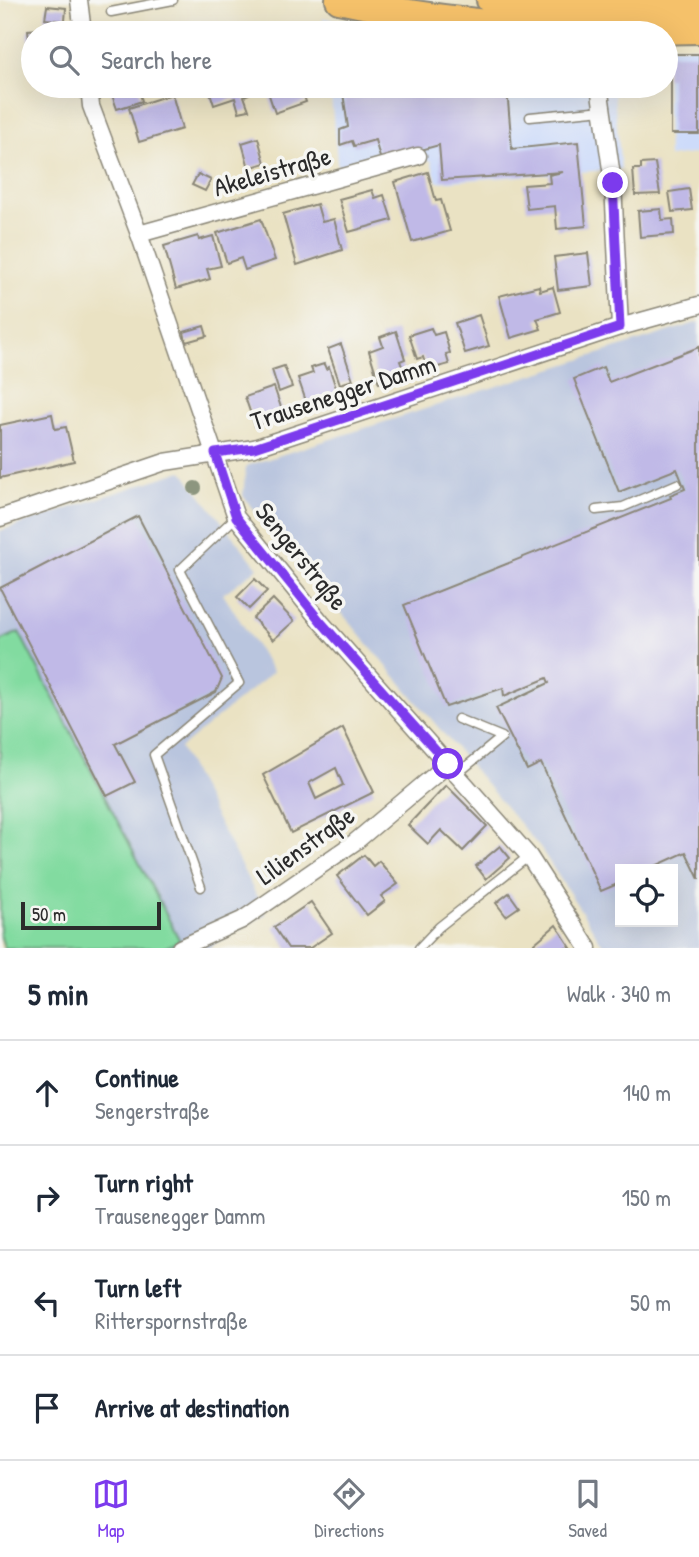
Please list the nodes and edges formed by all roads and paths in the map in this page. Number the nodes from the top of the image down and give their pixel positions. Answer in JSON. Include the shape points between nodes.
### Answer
{"nodes":[{"id":1,"x":79,"y":0,"type":"edge"},
{"id":2,"x":173,"y":0,"type":"edge"},
{"id":3,"x":340,"y":0,"type":"edge"},
{"id":4,"x":490,"y":0,"type":"edge"},
{"id":5,"x":627,"y":5,"type":"edge"},
{"id":6,"x":699,"y":9,"type":"edge"},
{"id":7,"x":111,"y":12,"type":"dead end"},
{"id":8,"x":82,"y":21,"type":"edge"},
{"id":9,"x":508,"y":21,"type":"edge"},
{"id":10,"x":578,"y":21,"type":"edge"},
{"id":11,"x":597,"y":21,"type":"edge"},
{"id":12,"x":678,"y":29,"type":"edge"},
{"id":13,"x":699,"y":30,"type":"edge"},
{"id":14,"x":90,"y":98,"type":"edge"},
{"id":15,"x":601,"y":98,"type":"edge"},
{"id":16,"x":603,"y":110,"type":"junction"},
{"id":17,"x":530,"y":117,"type":"dead end"},
{"id":18,"x":418,"y":156,"type":"dead end"},
{"id":19,"x":139,"y":233,"type":"junction"},
{"id":20,"x":699,"y":305,"type":"edge"},
{"id":21,"x":620,"y":327,"type":"junction"},
{"id":22,"x":215,"y":453,"type":"junction"},
{"id":23,"x":677,"y":484,"type":"dead end"},
{"id":24,"x":596,"y":510,"type":"dead end"},
{"id":25,"x":236,"y":517,"type":"junction"},
{"id":26,"x":0,"y":518,"type":"edge"},
{"id":27,"x":458,"y":719,"type":"dead end"},
{"id":28,"x":453,"y":769,"type":"junction"},
{"id":29,"x":529,"y":856,"type":"junction"},
{"id":30,"x":201,"y":887,"type":"dead end"},
{"id":31,"x":180,"y":948,"type":"edge"},
{"id":32,"x":419,"y":948,"type":"edge"},
{"id":33,"x":588,"y":948,"type":"edge"}],
"edges":[{"from":1,"to":8,"type":"street"},
{"from":2,"to":7,"type":"lane"},
{"from":3,"to":9,"type":"main road","via":[[426,18]]},
{"from":4,"to":10,"type":"main road"},
{"from":5,"to":6,"type":"main road"},
{"from":5,"to":11,"type":"main road"},
{"from":12,"to":13,"type":"main road"},
{"from":14,"to":19,"type":"street","name":"Sengerstraße"},
{"from":15,"to":16,"type":"street"},
{"from":16,"to":17,"type":"lane"},
{"from":16,"to":21,"type":"street","via":[[613,183]]},
{"from":18,"to":19,"type":"street","name":"Akeleistraße"},
{"from":19,"to":22,"type":"street","name":"Sengerstraße"},
{"from":20,"to":21,"type":"street","name":"Trausenegger Damm"},
{"from":21,"to":22,"type":"street","name":"Trausenegger Damm","via":[[254,448]]},
{"from":22,"to":25,"type":"street","name":"Sengerstraße"},
{"from":22,"to":26,"type":"street","name":"Trausenegger Damm","via":[[165,461]]},
{"from":23,"to":24,"type":"lane","via":[[623,507]]},
{"from":25,"to":28,"type":"street","name":"Sengerstraße","via":[[321,622]]},
{"from":25,"to":30,"type":"lane","via":[[180,570],[239,683],[154,755]]},
{"from":27,"to":28,"type":"lane","via":[[502,737]]},
{"from":28,"to":29,"type":"street","name":"Sengerstraße"},
{"from":28,"to":31,"type":"street","name":"Lilienstraße","via":[[253,912]]},
{"from":29,"to":32,"type":"lane"},
{"from":29,"to":33,"type":"street","name":"Sengerstraße"}]}
